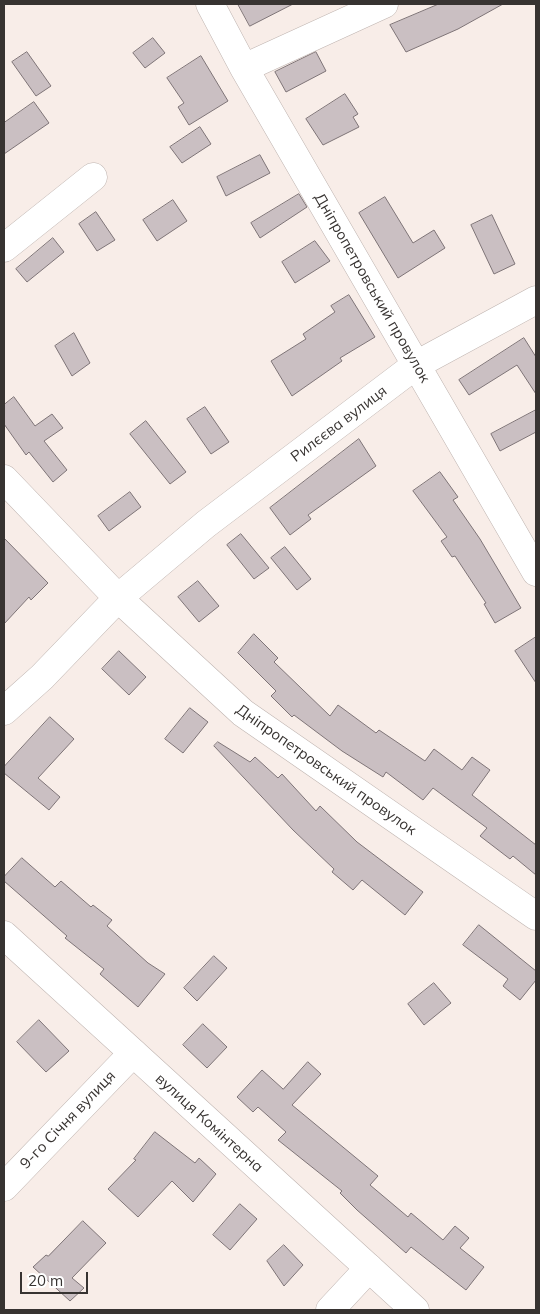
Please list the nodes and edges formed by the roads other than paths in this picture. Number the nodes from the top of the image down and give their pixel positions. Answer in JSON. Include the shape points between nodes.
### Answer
{"nodes":[{"id":1,"x":210,"y":4,"type":"edge"},
{"id":2,"x":384,"y":4,"type":"edge"},
{"id":3,"x":244,"y":68,"type":"junction"},
{"id":4,"x":93,"y":177,"type":"dead end"},
{"id":5,"x":4,"y":248,"type":"edge"},
{"id":6,"x":536,"y":300,"type":"edge"},
{"id":7,"x":416,"y":364,"type":"junction"},
{"id":8,"x":4,"y":479,"type":"edge"},
{"id":9,"x":536,"y":572,"type":"edge"},
{"id":10,"x":118,"y":598,"type":"junction"},
{"id":11,"x":4,"y":711,"type":"edge"},
{"id":12,"x":536,"y":916,"type":"edge"},
{"id":13,"x":4,"y":935,"type":"edge"},
{"id":14,"x":133,"y":1053,"type":"junction"},
{"id":15,"x":4,"y":1187,"type":"edge"},
{"id":16,"x":369,"y":1268,"type":"junction"},
{"id":17,"x":330,"y":1310,"type":"edge"},
{"id":18,"x":415,"y":1310,"type":"edge"}],
"edges":[{"from":1,"to":3,"type":"street","name":"Дніпропетровський провулок"},
{"from":2,"to":3,"type":"street"},
{"from":3,"to":7,"type":"street","name":"Дніпропетровський провулок"},
{"from":4,"to":5,"type":"street"},
{"from":6,"to":7,"type":"street","name":"Рилєєва вулиця"},
{"from":7,"to":9,"type":"street","name":"Дніпропетровський провулок"},
{"from":7,"to":10,"type":"street","name":"Рилєєва вулиця","via":[[153,566]]},
{"from":8,"to":10,"type":"street","name":"Дніпропетровський провулок"},
{"from":10,"to":11,"type":"street","name":"Рилєєва вулиця","via":[[42,677]]},
{"from":10,"to":12,"type":"street","name":"Дніпропетровський провулок","via":[[243,713]]},
{"from":13,"to":14,"type":"street","name":"вулиця Комінтерна"},
{"from":14,"to":15,"type":"street","name":"9-го Січня вулиця"},
{"from":14,"to":16,"type":"street","name":"вулиця Комінтерна"},
{"from":16,"to":17,"type":"street"},
{"from":16,"to":18,"type":"street","name":"вулиця Комінтерна"}]}
